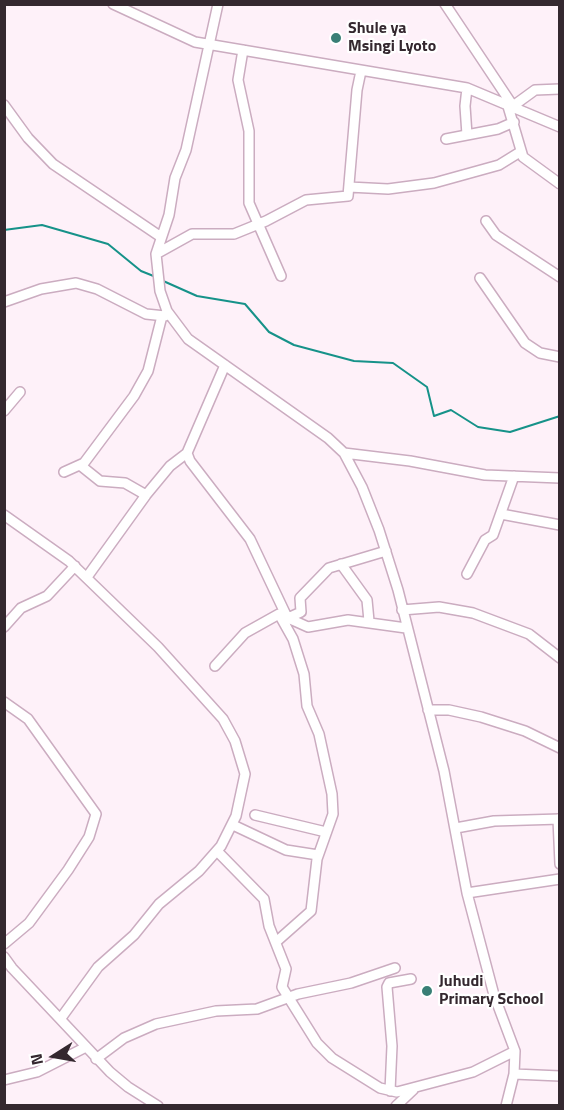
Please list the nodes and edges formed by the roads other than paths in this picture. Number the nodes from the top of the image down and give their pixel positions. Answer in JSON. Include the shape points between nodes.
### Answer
{"nodes":[{"id":1,"x":113,"y":4,"type":"edge"},
{"id":2,"x":218,"y":4,"type":"edge"},
{"id":3,"x":445,"y":4,"type":"edge"},
{"id":4,"x":209,"y":44,"type":"junction"},
{"id":5,"x":243,"y":50,"type":"junction"},
{"id":6,"x":362,"y":71,"type":"junction"},
{"id":7,"x":467,"y":88,"type":"junction"},
{"id":8,"x":560,"y":89,"type":"edge"},
{"id":9,"x":510,"y":104,"type":"junction"},
{"id":10,"x":4,"y":105,"type":"edge"},
{"id":11,"x":514,"y":122,"type":"junction"},
{"id":12,"x":560,"y":127,"type":"edge"},
{"id":13,"x":467,"y":135,"type":"junction"},
{"id":14,"x":446,"y":139,"type":"dead end"},
{"id":15,"x":520,"y":152,"type":"junction"},
{"id":16,"x":560,"y":184,"type":"edge"},
{"id":17,"x":349,"y":187,"type":"junction"},
{"id":18,"x":486,"y":221,"type":"dead end"},
{"id":19,"x":258,"y":224,"type":"junction"},
{"id":20,"x":161,"y":237,"type":"junction"},
{"id":21,"x":156,"y":254,"type":"junction"},
{"id":22,"x":281,"y":276,"type":"dead end"},
{"id":23,"x":560,"y":277,"type":"edge"},
{"id":24,"x":480,"y":278,"type":"dead end"},
{"id":25,"x":4,"y":302,"type":"edge"},
{"id":26,"x":166,"y":316,"type":"junction"},
{"id":27,"x":560,"y":357,"type":"edge"},
{"id":28,"x":225,"y":365,"type":"junction"},
{"id":29,"x":20,"y":392,"type":"dead end"},
{"id":30,"x":4,"y":411,"type":"edge"},
{"id":31,"x":187,"y":453,"type":"junction"},
{"id":32,"x":344,"y":453,"type":"junction"},
{"id":33,"x":80,"y":465,"type":"junction"},
{"id":34,"x":64,"y":471,"type":"dead end"},
{"id":35,"x":514,"y":476,"type":"junction"},
{"id":36,"x":560,"y":478,"type":"edge"},
{"id":37,"x":146,"y":495,"type":"junction"},
{"id":38,"x":501,"y":514,"type":"junction"},
{"id":39,"x":4,"y":515,"type":"edge"},
{"id":40,"x":560,"y":525,"type":"edge"},
{"id":41,"x":386,"y":551,"type":"junction"},
{"id":42,"x":341,"y":564,"type":"junction"},
{"id":43,"x":75,"y":566,"type":"junction"},
{"id":44,"x":468,"y":574,"type":"dead end"},
{"id":45,"x":87,"y":577,"type":"junction"},
{"id":46,"x":402,"y":610,"type":"junction"},
{"id":47,"x":285,"y":616,"type":"junction"},
{"id":48,"x":369,"y":621,"type":"junction"},
{"id":49,"x":4,"y":627,"type":"edge"},
{"id":50,"x":406,"y":627,"type":"junction"},
{"id":51,"x":560,"y":658,"type":"edge"},
{"id":52,"x":215,"y":666,"type":"dead end"},
{"id":53,"x":4,"y":702,"type":"edge"},
{"id":54,"x":428,"y":710,"type":"junction"},
{"id":55,"x":560,"y":748,"type":"edge"},
{"id":56,"x":255,"y":814,"type":"dead end"},
{"id":57,"x":559,"y":819,"type":"edge"},
{"id":58,"x":233,"y":825,"type":"junction"},
{"id":59,"x":456,"y":828,"type":"junction"},
{"id":60,"x":326,"y":832,"type":"junction"},
{"id":61,"x":217,"y":851,"type":"junction"},
{"id":62,"x":318,"y":855,"type":"junction"},
{"id":63,"x":560,"y":864,"type":"edge"},
{"id":64,"x":560,"y":879,"type":"edge"},
{"id":65,"x":467,"y":893,"type":"junction"},
{"id":66,"x":276,"y":942,"type":"junction"},
{"id":67,"x":4,"y":944,"type":"edge"},
{"id":68,"x":4,"y":957,"type":"edge"},
{"id":69,"x":395,"y":968,"type":"dead end"},
{"id":70,"x":411,"y":979,"type":"dead end"},
{"id":71,"x":290,"y":996,"type":"junction"},
{"id":72,"x":61,"y":1018,"type":"junction"},
{"id":73,"x":86,"y":1047,"type":"junction"},
{"id":74,"x":515,"y":1051,"type":"junction"},
{"id":75,"x":96,"y":1059,"type":"junction"},
{"id":76,"x":514,"y":1074,"type":"junction"},
{"id":77,"x":560,"y":1076,"type":"edge"},
{"id":78,"x":4,"y":1080,"type":"edge"},
{"id":79,"x":415,"y":1088,"type":"junction"},
{"id":80,"x":390,"y":1091,"type":"junction"},
{"id":81,"x":158,"y":1106,"type":"edge"},
{"id":82,"x":396,"y":1106,"type":"edge"},
{"id":83,"x":506,"y":1106,"type":"edge"}],
"edges":[{"from":1,"to":4,"type":"street","via":[[183,37]]},
{"from":2,"to":4,"type":"street"},
{"from":3,"to":9,"type":"street"},
{"from":4,"to":5,"type":"street"},
{"from":4,"to":20,"type":"street","via":[[186,150]]},
{"from":5,"to":6,"type":"street"},
{"from":5,"to":19,"type":"street","via":[[239,90],[249,130],[249,203]]},
{"from":6,"to":7,"type":"street"},
{"from":6,"to":17,"type":"street"},
{"from":7,"to":9,"type":"street"},
{"from":7,"to":13,"type":"street"},
{"from":8,"to":9,"type":"street","via":[[535,90]]},
{"from":9,"to":11,"type":"street"},
{"from":9,"to":12,"type":"street"},
{"from":10,"to":20,"type":"street","via":[[53,165]]},
{"from":11,"to":13,"type":"street"},
{"from":11,"to":15,"type":"street"},
{"from":13,"to":14,"type":"street"},
{"from":15,"to":16,"type":"street","via":[[530,164]]},
{"from":15,"to":17,"type":"street","via":[[499,165],[434,183],[388,189]]},
{"from":17,"to":19,"type":"street","via":[[348,196],[311,198]]},
{"from":18,"to":23,"type":"street","via":[[496,235]]},
{"from":19,"to":21,"type":"street","via":[[227,235],[192,234]]},
{"from":19,"to":22,"type":"street"},
{"from":20,"to":21,"type":"street"},
{"from":21,"to":26,"type":"street"},
{"from":24,"to":27,"type":"street","via":[[525,343],[540,353]]},
{"from":25,"to":26,"type":"street","via":[[41,289],[76,283],[97,289],[146,314]]},
{"from":26,"to":28,"type":"street","via":[[188,339]]},
{"from":26,"to":33,"type":"street","via":[[148,371],[113,427]]},
{"from":28,"to":31,"type":"street"},
{"from":28,"to":32,"type":"street"},
{"from":29,"to":30,"type":"street"},
{"from":31,"to":37,"type":"street","via":[[170,466]]},
{"from":31,"to":47,"type":"street","via":[[250,539]]},
{"from":32,"to":35,"type":"street"},
{"from":32,"to":41,"type":"street","via":[[362,487]]},
{"from":33,"to":34,"type":"street"},
{"from":33,"to":37,"type":"street","via":[[100,481],[125,483]]},
{"from":35,"to":36,"type":"street"},
{"from":35,"to":38,"type":"street"},
{"from":37,"to":45,"type":"street"},
{"from":38,"to":40,"type":"street"},
{"from":38,"to":44,"type":"street","via":[[493,535],[485,540]]},
{"from":39,"to":43,"type":"street"},
{"from":41,"to":42,"type":"street"},
{"from":41,"to":46,"type":"street"},
{"from":42,"to":47,"type":"street","via":[[322,572],[300,598],[301,612]]},
{"from":42,"to":48,"type":"street","via":[[367,600]]},
{"from":43,"to":45,"type":"street"},
{"from":43,"to":49,"type":"street","via":[[47,596],[21,608]]},
{"from":45,"to":58,"type":"street","via":[[223,719],[245,774]]},
{"from":46,"to":50,"type":"street"},
{"from":46,"to":51,"type":"street","via":[[439,607],[473,614],[529,634]]},
{"from":47,"to":48,"type":"street","via":[[308,627],[348,620]]},
{"from":47,"to":52,"type":"street","via":[[245,633]]},
{"from":47,"to":60,"type":"street","via":[[303,670],[307,706],[317,727],[329,781],[333,814]]},
{"from":48,"to":50,"type":"street"},
{"from":50,"to":54,"type":"street"},
{"from":53,"to":67,"type":"street","via":[[28,719],[96,814],[89,837],[68,870],[29,923]]},
{"from":54,"to":55,"type":"street","via":[[489,719]]},
{"from":54,"to":59,"type":"street"},
{"from":56,"to":60,"type":"street"},
{"from":57,"to":59,"type":"street","via":[[486,822]]},
{"from":57,"to":63,"type":"street"},
{"from":58,"to":61,"type":"street"},
{"from":58,"to":62,"type":"street","via":[[273,845],[302,855]]},
{"from":59,"to":65,"type":"street"},
{"from":60,"to":62,"type":"street"},
{"from":61,"to":66,"type":"street","via":[[264,900]]},
{"from":61,"to":72,"type":"street","via":[[104,960]]},
{"from":62,"to":66,"type":"street","via":[[311,911]]},
{"from":64,"to":65,"type":"street"},
{"from":65,"to":74,"type":"street","via":[[494,995]]},
{"from":66,"to":71,"type":"street","via":[[286,969],[282,987]]},
{"from":68,"to":72,"type":"street"},
{"from":69,"to":71,"type":"street","via":[[358,982]]},
{"from":70,"to":80,"type":"street","via":[[389,982],[387,987],[392,1046]]},
{"from":71,"to":75,"type":"street","via":[[257,1008],[216,1011],[145,1028]]},
{"from":71,"to":80,"type":"street","via":[[324,1052],[362,1078]]},
{"from":72,"to":73,"type":"street"},
{"from":73,"to":75,"type":"street"},
{"from":73,"to":78,"type":"street","via":[[37,1071]]},
{"from":74,"to":76,"type":"street"},
{"from":74,"to":79,"type":"street","via":[[473,1072]]},
{"from":75,"to":81,"type":"street","via":[[118,1080]]},
{"from":76,"to":77,"type":"street"},
{"from":76,"to":83,"type":"street"},
{"from":79,"to":80,"type":"street"},
{"from":79,"to":82,"type":"street"}]}
